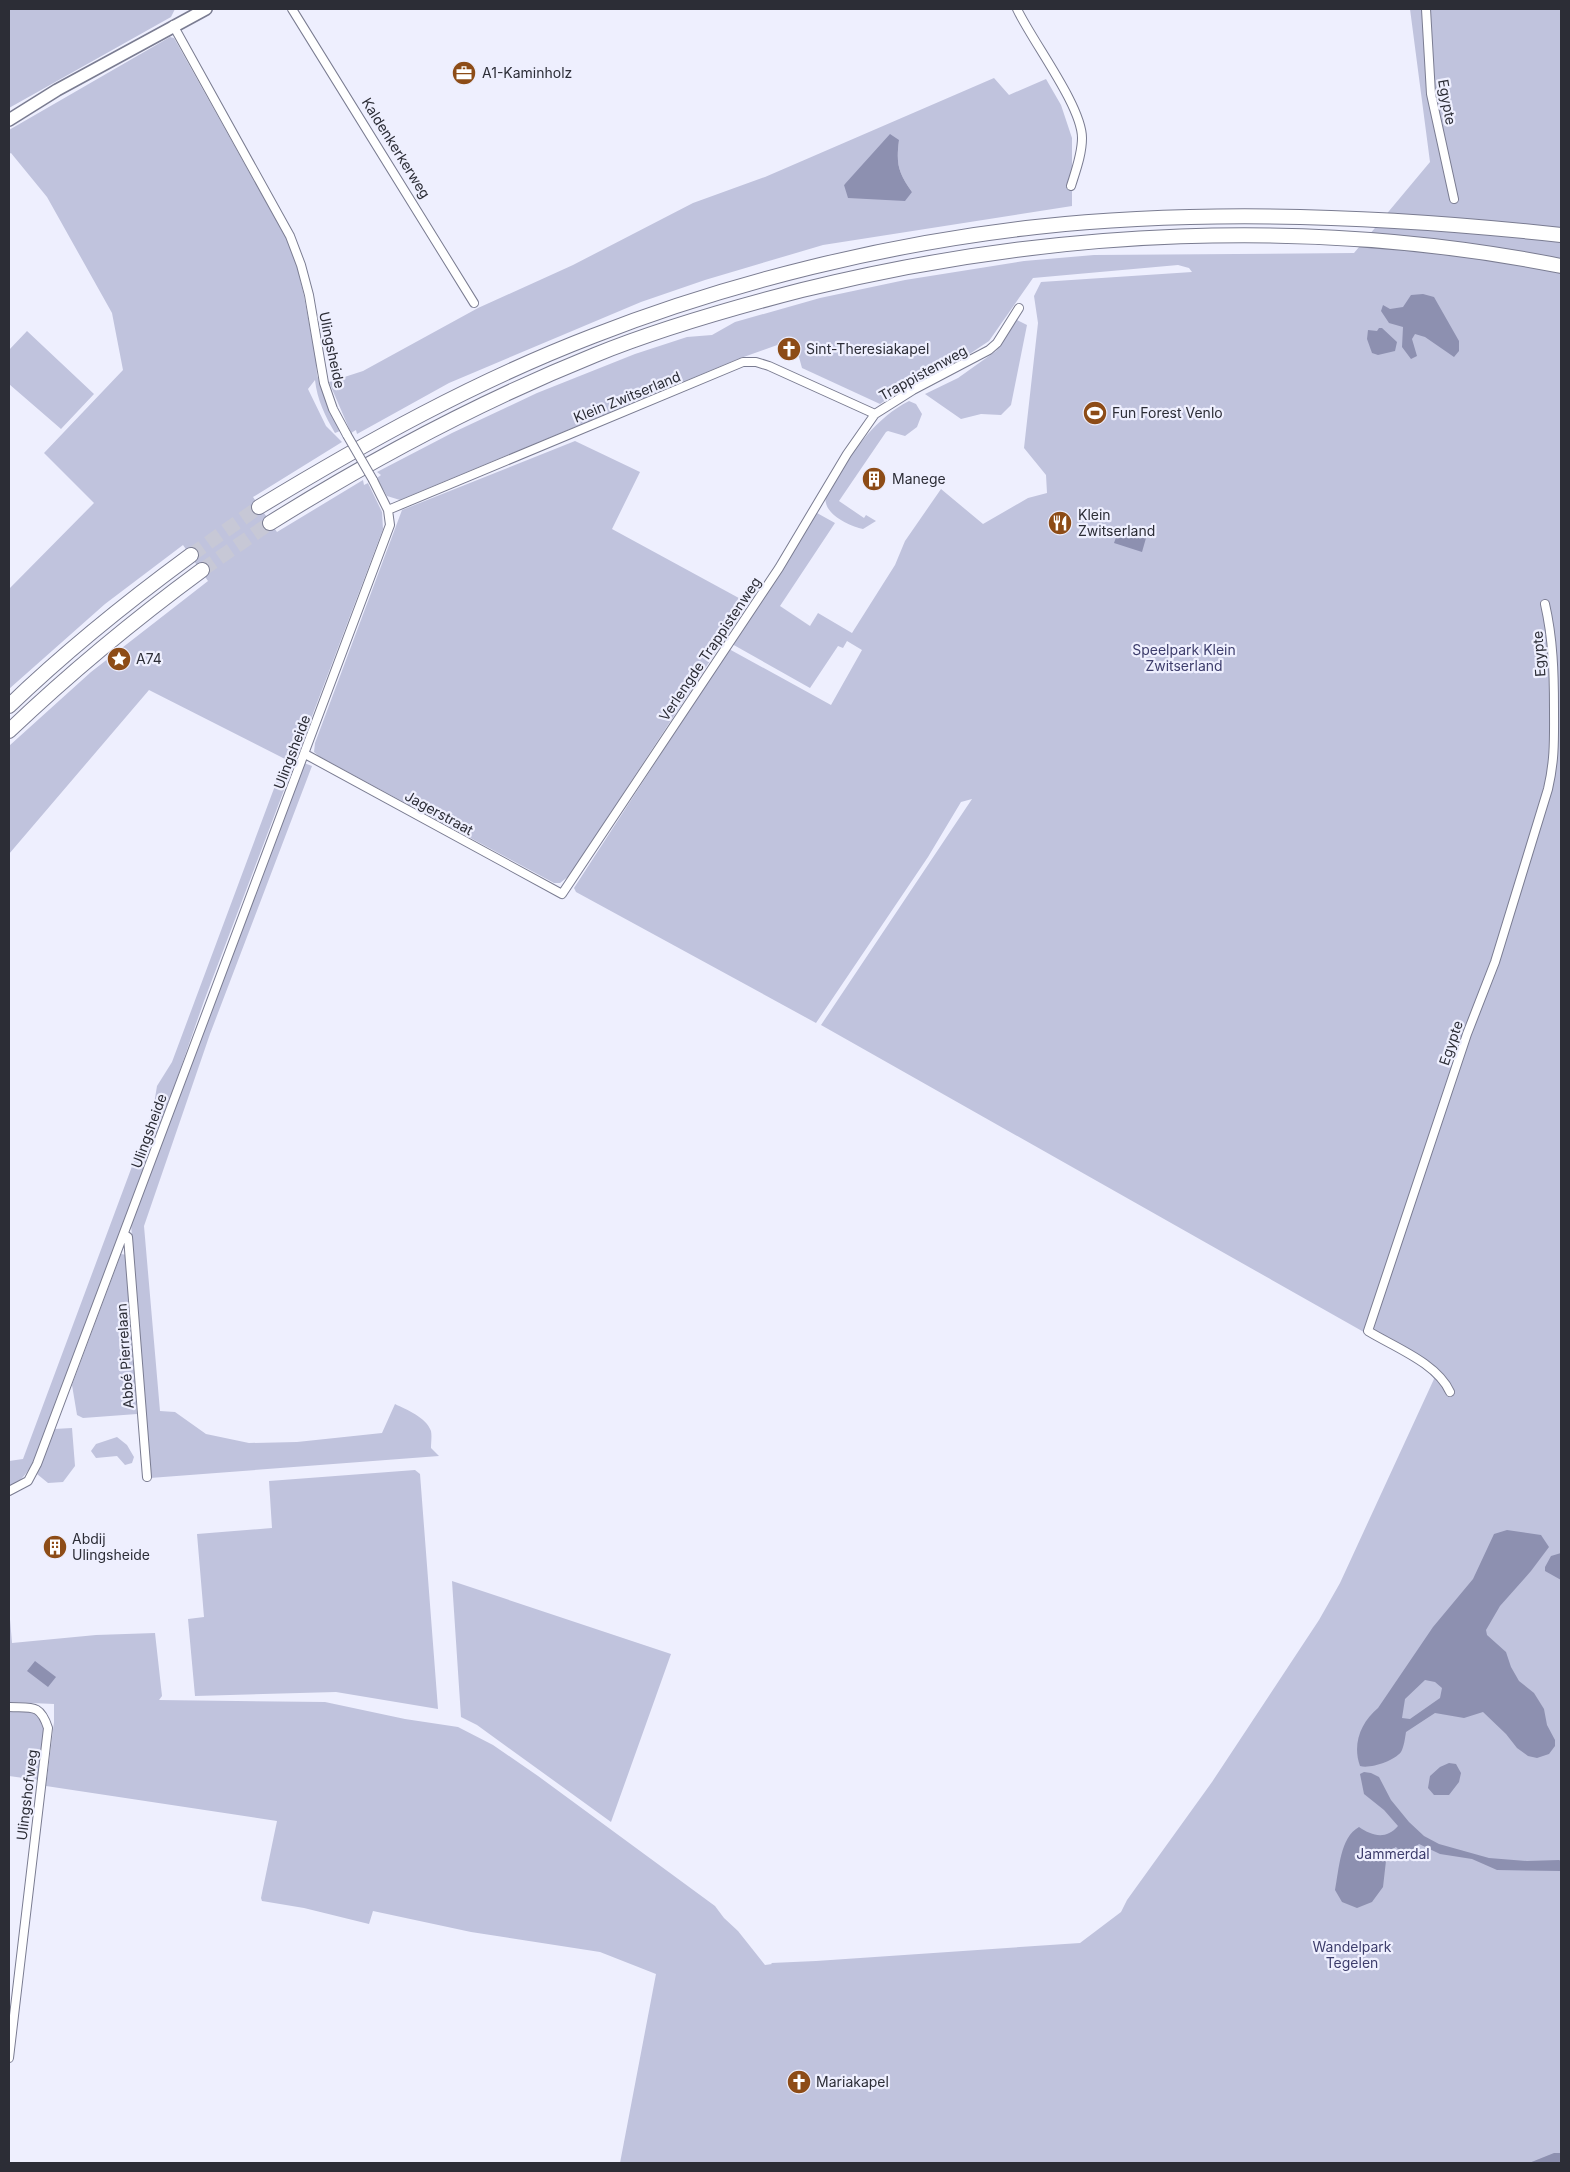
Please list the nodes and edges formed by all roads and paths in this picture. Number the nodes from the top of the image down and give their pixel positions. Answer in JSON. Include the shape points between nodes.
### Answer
{"nodes":[{"id":1,"x":206,"y":9,"type":"edge"},
{"id":2,"x":292,"y":9,"type":"edge"},
{"id":3,"x":1017,"y":9,"type":"edge"},
{"id":4,"x":1426,"y":9,"type":"edge"},
{"id":5,"x":173,"y":25,"type":"junction"},
{"id":6,"x":9,"y":120,"type":"edge"},
{"id":7,"x":1070,"y":186,"type":"dead end"},
{"id":8,"x":1454,"y":199,"type":"dead end"},
{"id":9,"x":1561,"y":235,"type":"edge"},
{"id":10,"x":1561,"y":266,"type":"edge"},
{"id":11,"x":474,"y":303,"type":"dead end"},
{"id":12,"x":1019,"y":308,"type":"dead end"},
{"id":13,"x":875,"y":414,"type":"junction"},
{"id":14,"x":259,"y":508,"type":"tunnel mouth"},
{"id":15,"x":388,"y":510,"type":"junction"},
{"id":16,"x":270,"y":523,"type":"tunnel mouth"},
{"id":17,"x":192,"y":555,"type":"tunnel mouth"},
{"id":18,"x":202,"y":570,"type":"tunnel mouth"},
{"id":19,"x":1545,"y":604,"type":"dead end"},
{"id":20,"x":9,"y":706,"type":"edge"},
{"id":21,"x":9,"y":731,"type":"edge"},
{"id":22,"x":305,"y":754,"type":"junction"},
{"id":23,"x":1558,"y":762,"type":"edge"},
{"id":24,"x":562,"y":894,"type":"joint"},
{"id":25,"x":124,"y":1235,"type":"junction"},
{"id":26,"x":1450,"y":1392,"type":"dead end"},
{"id":27,"x":147,"y":1477,"type":"dead end"},
{"id":28,"x":9,"y":1491,"type":"edge"},
{"id":29,"x":9,"y":1707,"type":"edge"},
{"id":30,"x":9,"y":2058,"type":"edge"}],
"edges":[{"from":1,"to":5,"type":"main road"},
{"from":2,"to":11,"type":"street","name":"Kaldenkerkerweg"},
{"from":3,"to":7,"type":"street","via":[[1079,119],[1082,136],[1080,156]]},
{"from":4,"to":8,"type":"street","name":"Egypte","via":[[1431,94]]},
{"from":5,"to":6,"type":"main road"},
{"from":5,"to":15,"type":"street","name":"Ulingsheide","bridge":true,"via":[[290,236],[303,272],[324,383],[347,435]]},
{"from":9,"to":14,"type":"highway","via":[[1377,220],[1198,217],[1035,227],[882,252],[763,280],[593,335],[473,388],[392,429]]},
{"from":10,"to":16,"type":"highway","via":[[1429,246],[1244,236],[1088,241],[966,256],[876,272],[711,315],[596,354],[484,403],[400,446]]},
{"from":12,"to":13,"type":"street","name":"Trappistenweg","via":[[989,350]]},
{"from":13,"to":15,"type":"street","name":"Klein Zwitserland","via":[[769,366],[743,362]]},
{"from":13,"to":24,"type":"street","name":"Verlengde Trappistenweg","via":[[847,454],[779,568]]},
{"from":15,"to":22,"type":"street","name":"Ulingsheide","via":[[390,525]]},
{"from":17,"to":20,"type":"highway","via":[[77,644]]},
{"from":18,"to":21,"type":"highway","via":[[125,628]]},
{"from":19,"to":23,"type":"street","name":"Egypte","via":[[1552,635]]},
{"from":22,"to":24,"type":"street","name":"Jagerstraat"},
{"from":22,"to":25,"type":"street","name":"Ulingsheide"},
{"from":23,"to":26,"type":"street","name":"Egypte","via":[[1495,962],[1467,1034],[1368,1331],[1435,1370]]},
{"from":25,"to":27,"type":"street","name":"Abbé Pierrelaan","via":[[128,1237]]},
{"from":25,"to":28,"type":"street","name":"Ulingsheide","via":[[37,1464],[28,1481]]},
{"from":29,"to":30,"type":"street","name":"Ulingshofweg","via":[[35,1708],[44,1714],[48,1728]]}]}
